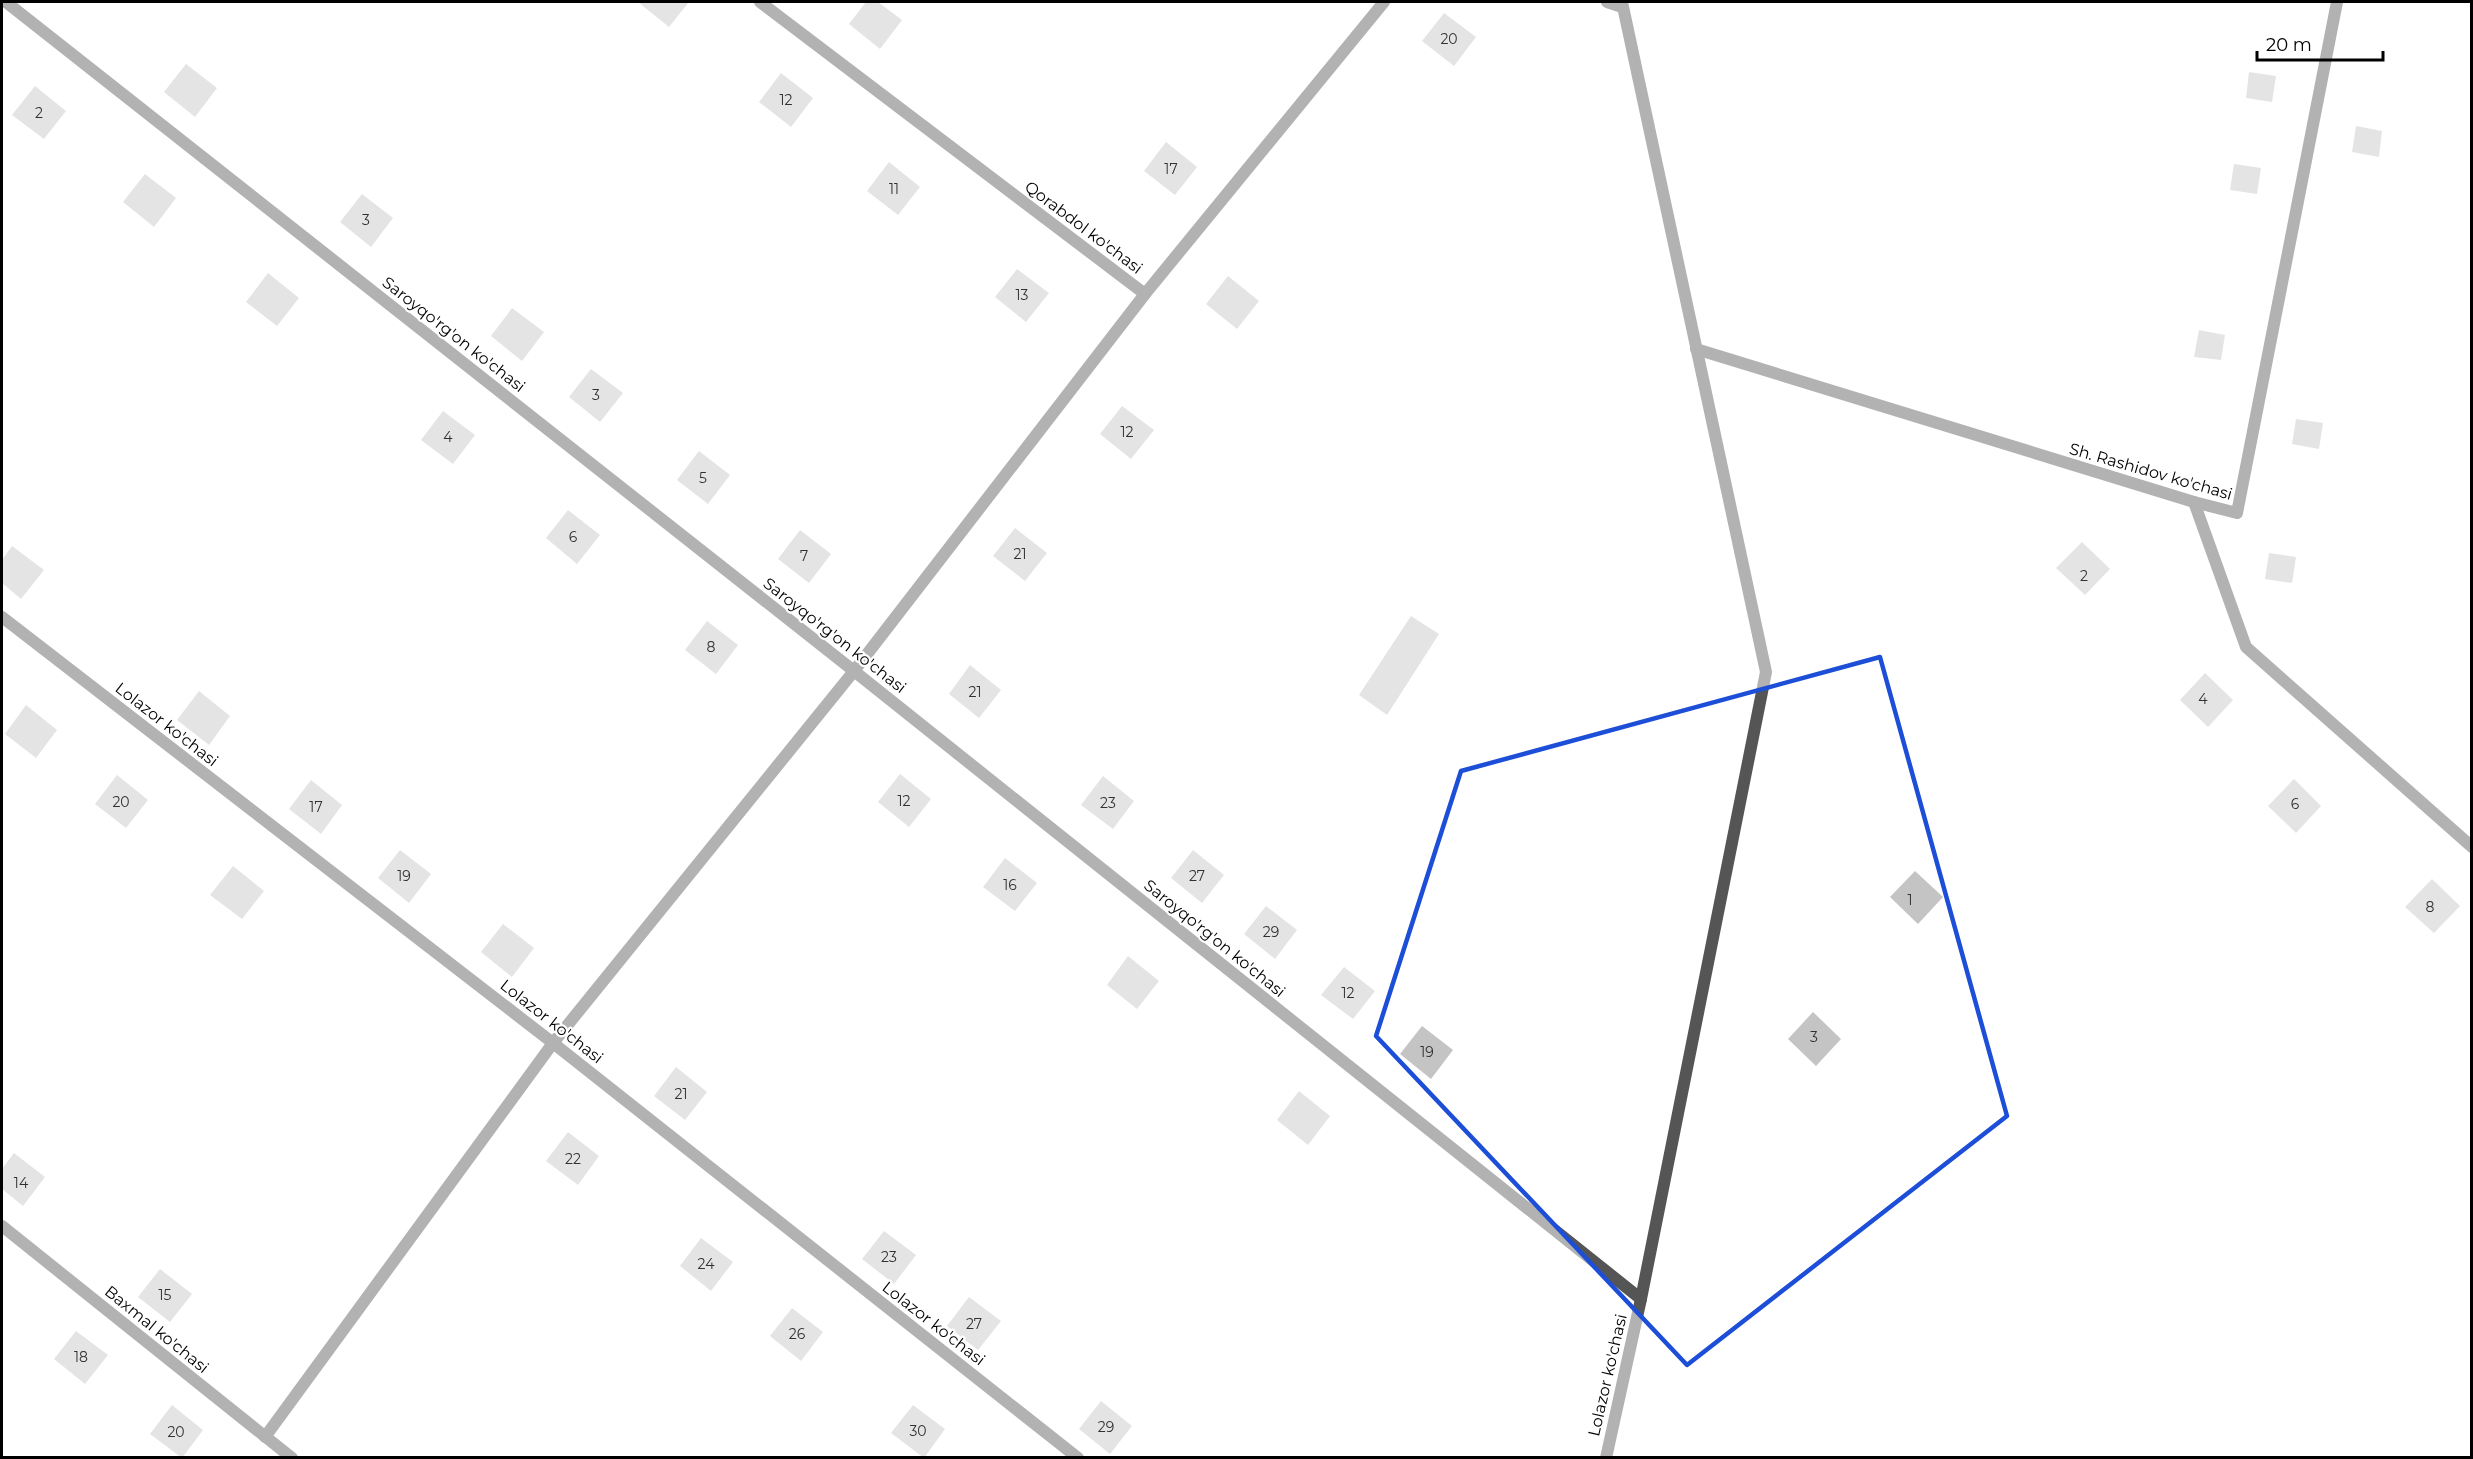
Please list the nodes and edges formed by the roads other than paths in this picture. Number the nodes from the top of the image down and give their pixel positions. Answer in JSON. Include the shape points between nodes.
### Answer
{"nodes":[{"id":1,"x":6,"y":2,"type":"edge"},
{"id":2,"x":760,"y":2,"type":"edge"},
{"id":3,"x":1384,"y":2,"type":"edge"},
{"id":4,"x":1607,"y":2,"type":"edge"},
{"id":5,"x":2337,"y":2,"type":"edge"},
{"id":6,"x":1622,"y":4,"type":"edge"},
{"id":7,"x":1145,"y":294,"type":"junction"},
{"id":8,"x":1696,"y":348,"type":"junction"},
{"id":9,"x":2194,"y":502,"type":"junction"},
{"id":10,"x":2,"y":617,"type":"edge"},
{"id":11,"x":854,"y":671,"type":"junction"},
{"id":12,"x":2472,"y":847,"type":"edge"},
{"id":13,"x":553,"y":1043,"type":"junction"},
{"id":14,"x":2,"y":1226,"type":"edge"},
{"id":15,"x":1641,"y":1299,"type":"junction"},
{"id":16,"x":265,"y":1437,"type":"junction"},
{"id":17,"x":292,"y":1458,"type":"edge"},
{"id":18,"x":1078,"y":1458,"type":"edge"},
{"id":19,"x":1606,"y":1458,"type":"edge"}],
"edges":[{"from":1,"to":11,"type":"street","name":"Saroyqo'rg'on ko'chasi"},
{"from":2,"to":7,"type":"street","name":"Qorabdol ko'chasi"},
{"from":3,"to":7,"type":"street","name":"Qorabdol ko'chasi"},
{"from":4,"to":6,"type":"street"},
{"from":5,"to":9,"type":"street","name":"Sh. Rashidov ko'chasi","via":[[2237,513]]},
{"from":6,"to":8,"type":"street","name":"Lolazor ko'chasi"},
{"from":7,"to":11,"type":"street"},
{"from":8,"to":9,"type":"street","name":"Sh. Rashidov ko'chasi"},
{"from":8,"to":15,"type":"street","name":"Lolazor ko'chasi","via":[[1766,672]]},
{"from":9,"to":12,"type":"street","via":[[2246,647]]},
{"from":10,"to":13,"type":"street","name":"Lolazor ko'chasi"},
{"from":11,"to":13,"type":"street"},
{"from":11,"to":15,"type":"street","name":"Saroyqo'rg'on ko'chasi"},
{"from":13,"to":16,"type":"street"},
{"from":13,"to":18,"type":"street","name":"Lolazor ko'chasi"},
{"from":14,"to":16,"type":"street","name":"Baxmal ko'chasi"},
{"from":15,"to":19,"type":"street","name":"Lolazor ko'chasi"},
{"from":16,"to":17,"type":"street","name":"Baxmal ko'chasi"}]}
